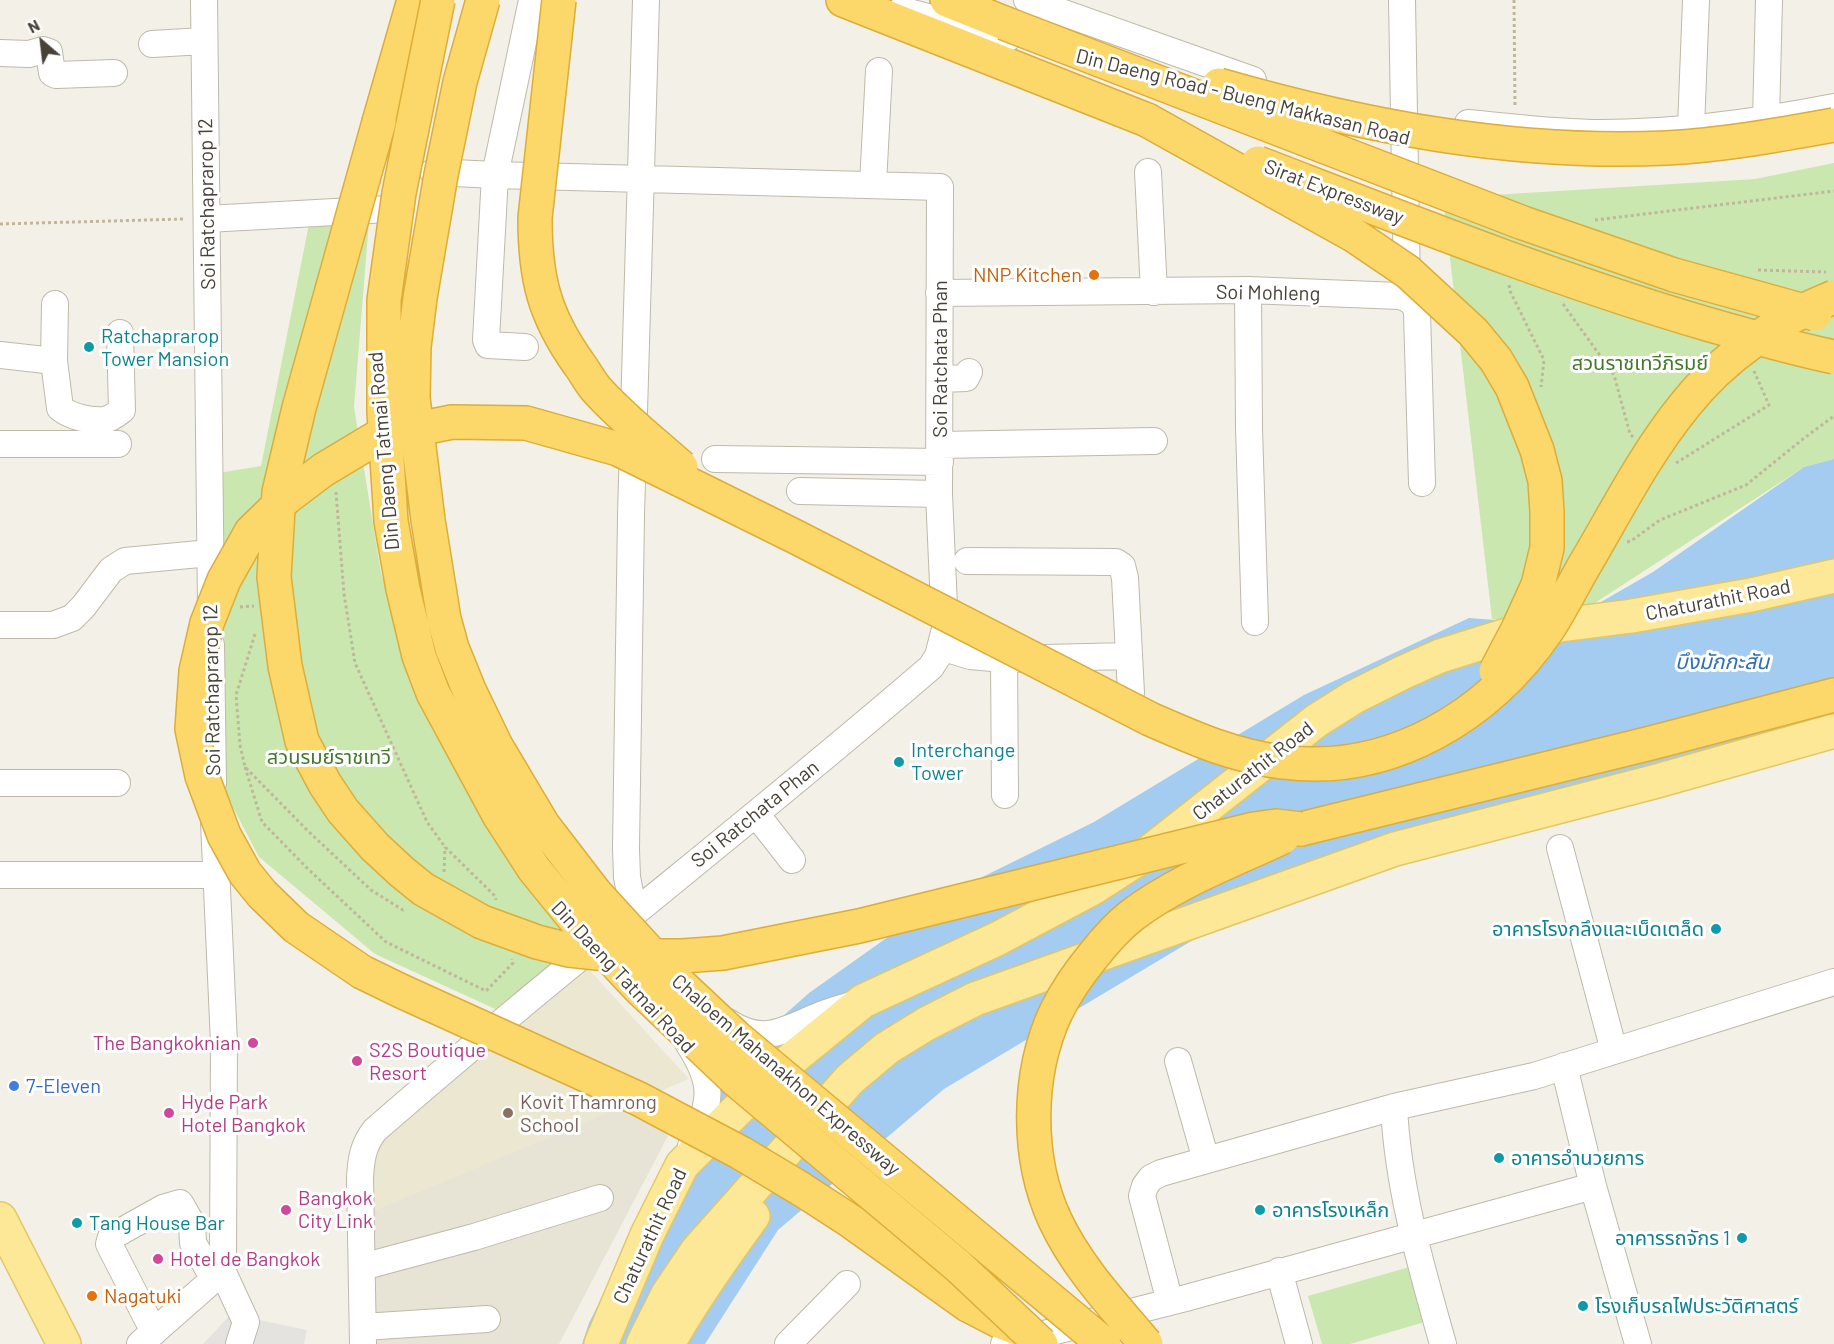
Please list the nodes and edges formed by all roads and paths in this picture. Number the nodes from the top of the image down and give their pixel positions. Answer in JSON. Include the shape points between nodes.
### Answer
{"nodes":[{"id":1,"x":204,"y":0,"type":"edge"},
{"id":2,"x":414,"y":0,"type":"edge"},
{"id":3,"x":437,"y":0,"type":"edge"},
{"id":4,"x":475,"y":0,"type":"edge"},
{"id":5,"x":483,"y":0,"type":"edge"},
{"id":6,"x":532,"y":0,"type":"edge"},
{"id":7,"x":559,"y":0,"type":"edge"},
{"id":8,"x":646,"y":0,"type":"edge"},
{"id":9,"x":843,"y":0,"type":"edge"},
{"id":10,"x":873,"y":0,"type":"edge"},
{"id":11,"x":947,"y":0,"type":"edge"},
{"id":12,"x":1027,"y":0,"type":"edge"},
{"id":13,"x":1402,"y":0,"type":"edge"},
{"id":14,"x":1514,"y":0,"type":"edge"},
{"id":15,"x":1696,"y":0,"type":"edge"},
{"id":16,"x":1769,"y":0,"type":"edge"},
{"id":17,"x":1004,"y":22,"type":"junction"},
{"id":18,"x":204,"y":41,"type":"junction"},
{"id":19,"x":152,"y":44,"type":"dead end"},
{"id":20,"x":0,"y":53,"type":"edge"},
{"id":21,"x":879,"y":71,"type":"dead end"},
{"id":22,"x":114,"y":73,"type":"dead end"},
{"id":23,"x":1834,"y":107,"type":"edge"},
{"id":24,"x":1147,"y":120,"type":"junction"},
{"id":25,"x":1766,"y":120,"type":"junction"},
{"id":26,"x":1834,"y":125,"type":"edge"},
{"id":27,"x":1516,"y":127,"type":"junction"},
{"id":28,"x":1691,"y":128,"type":"junction"},
{"id":29,"x":1407,"y":130,"type":"junction"},
{"id":30,"x":1834,"y":141,"type":"edge"},
{"id":31,"x":433,"y":172,"type":"junction"},
{"id":32,"x":1148,"y":172,"type":"dead end"},
{"id":33,"x":495,"y":175,"type":"junction"},
{"id":34,"x":642,"y":178,"type":"junction"},
{"id":35,"x":873,"y":184,"type":"junction"},
{"id":36,"x":1834,"y":191,"type":"edge"},
{"id":37,"x":389,"y":208,"type":"junction"},
{"id":38,"x":207,"y":219,"type":"junction"},
{"id":39,"x":1584,"y":221,"type":"dead end"},
{"id":40,"x":0,"y":224,"type":"edge"},
{"id":41,"x":1753,"y":270,"type":"dead end"},
{"id":42,"x":1834,"y":272,"type":"edge"},
{"id":43,"x":1509,"y":281,"type":"dead end"},
{"id":44,"x":1248,"y":290,"type":"junction"},
{"id":45,"x":1154,"y":292,"type":"junction"},
{"id":46,"x":939,"y":293,"type":"junction"},
{"id":47,"x":1562,"y":296,"type":"dead end"},
{"id":48,"x":1834,"y":297,"type":"edge"},
{"id":49,"x":1407,"y":298,"type":"junction"},
{"id":50,"x":55,"y":304,"type":"dead end"},
{"id":51,"x":1834,"y":320,"type":"edge"},
{"id":52,"x":120,"y":333,"type":"dead end"},
{"id":53,"x":525,"y":347,"type":"dead end"},
{"id":54,"x":0,"y":355,"type":"edge"},
{"id":55,"x":1834,"y":357,"type":"edge"},
{"id":56,"x":54,"y":361,"type":"junction"},
{"id":57,"x":1752,"y":366,"type":"dead end"},
{"id":58,"x":969,"y":372,"type":"dead end"},
{"id":59,"x":941,"y":379,"type":"junction"},
{"id":60,"x":1540,"y":397,"type":"dead end"},
{"id":61,"x":1834,"y":416,"type":"edge"},
{"id":62,"x":1154,"y":441,"type":"dead end"},
{"id":63,"x":1637,"y":441,"type":"dead end"},
{"id":64,"x":0,"y":444,"type":"edge"},
{"id":65,"x":118,"y":444,"type":"dead end"},
{"id":66,"x":940,"y":453,"type":"junction"},
{"id":67,"x":715,"y":459,"type":"dead end"},
{"id":68,"x":1676,"y":463,"type":"dead end"},
{"id":69,"x":1422,"y":483,"type":"dead end"},
{"id":70,"x":335,"y":485,"type":"dead end"},
{"id":71,"x":800,"y":491,"type":"dead end"},
{"id":72,"x":709,"y":493,"type":"junction"},
{"id":73,"x":939,"y":494,"type":"junction"},
{"id":74,"x":1622,"y":543,"type":"dead end"},
{"id":75,"x":210,"y":553,"type":"junction"},
{"id":76,"x":967,"y":561,"type":"dead end"},
{"id":77,"x":1834,"y":576,"type":"edge"},
{"id":78,"x":1834,"y":592,"type":"edge"},
{"id":79,"x":1751,"y":595,"type":"junction"},
{"id":80,"x":1255,"y":622,"type":"dead end"},
{"id":81,"x":0,"y":625,"type":"edge"},
{"id":82,"x":257,"y":629,"type":"dead end"},
{"id":83,"x":941,"y":647,"type":"junction"},
{"id":84,"x":1128,"y":656,"type":"junction"},
{"id":85,"x":1004,"y":658,"type":"junction"},
{"id":86,"x":1131,"y":693,"type":"dead end"},
{"id":87,"x":1834,"y":696,"type":"edge"},
{"id":88,"x":1478,"y":704,"type":"junction"},
{"id":89,"x":1834,"y":718,"type":"edge"},
{"id":90,"x":1819,"y":734,"type":"edge"},
{"id":91,"x":0,"y":783,"type":"edge"},
{"id":92,"x":117,"y":783,"type":"dead end"},
{"id":93,"x":1005,"y":795,"type":"dead end"},
{"id":94,"x":756,"y":814,"type":"junction"},
{"id":95,"x":1301,"y":828,"type":"junction"},
{"id":96,"x":1560,"y":848,"type":"dead end"},
{"id":97,"x":792,"y":860,"type":"dead end"},
{"id":98,"x":0,"y":875,"type":"edge"},
{"id":99,"x":218,"y":875,"type":"junction"},
{"id":100,"x":498,"y":907,"type":"dead end"},
{"id":101,"x":630,"y":916,"type":"junction"},
{"id":102,"x":593,"y":948,"type":"junction"},
{"id":103,"x":510,"y":952,"type":"dead end"},
{"id":104,"x":1834,"y":982,"type":"edge"},
{"id":105,"x":863,"y":1001,"type":"junction"},
{"id":106,"x":1614,"y":1051,"type":"junction"},
{"id":107,"x":1178,"y":1061,"type":"dead end"},
{"id":108,"x":1564,"y":1066,"type":"junction"},
{"id":109,"x":1394,"y":1107,"type":"junction"},
{"id":110,"x":737,"y":1111,"type":"junction"},
{"id":111,"x":806,"y":1126,"type":"junction"},
{"id":112,"x":1206,"y":1160,"type":"junction"},
{"id":113,"x":682,"y":1165,"type":"junction"},
{"id":114,"x":1593,"y":1186,"type":"junction"},
{"id":115,"x":600,"y":1198,"type":"dead end"},
{"id":116,"x":2,"y":1227,"type":"edge"},
{"id":117,"x":1413,"y":1237,"type":"junction"},
{"id":118,"x":362,"y":1267,"type":"junction"},
{"id":119,"x":1279,"y":1271,"type":"junction"},
{"id":120,"x":217,"y":1274,"type":"junction"},
{"id":121,"x":847,"y":1284,"type":"dead end"},
{"id":122,"x":1170,"y":1302,"type":"junction"},
{"id":123,"x":487,"y":1319,"type":"dead end"},
{"id":124,"x":363,"y":1335,"type":"edge"},
{"id":125,"x":147,"y":1338,"type":"edge"},
{"id":126,"x":1040,"y":1339,"type":"edge"},
{"id":127,"x":64,"y":1344,"type":"edge"},
{"id":128,"x":239,"y":1344,"type":"edge"},
{"id":129,"x":601,"y":1344,"type":"edge"},
{"id":130,"x":621,"y":1344,"type":"edge"},
{"id":131,"x":643,"y":1344,"type":"edge"},
{"id":132,"x":668,"y":1344,"type":"edge"},
{"id":133,"x":788,"y":1344,"type":"edge"},
{"id":134,"x":1104,"y":1344,"type":"edge"},
{"id":135,"x":1146,"y":1344,"type":"edge"},
{"id":136,"x":1299,"y":1344,"type":"edge"},
{"id":137,"x":1443,"y":1344,"type":"edge"},
{"id":138,"x":1638,"y":1344,"type":"edge"}],
"edges":[{"from":1,"to":18,"type":"street","name":"Soi Ratchaprarop 12"},
{"from":2,"to":95,"type":"highway","bridge":true,"via":[[299,408],[279,492],[274,577],[285,666],[302,741],[343,811],[402,873],[423,889],[510,934],[569,950],[683,956],[758,947],[859,926],[1254,829]]},
{"from":3,"to":37,"type":"street","name":"Din Daeng Tatmai Road","via":[[417,60]]},
{"from":3,"to":126,"type":"highway","name":"Chaloem Mahanakhon Expressway","bridge":true,"via":[[399,193],[384,300],[384,412],[391,521],[419,656],[433,693],[534,869],[639,988],[735,1080]]},
{"from":4,"to":31,"type":"street","name":"Din Daeng Tatmai Road"},
{"from":5,"to":134,"type":"highway","name":"Chaloem Mahanakhon Expressway","bridge":true,"via":[[459,82],[414,347],[414,398],[444,619],[469,690],[496,746],[543,825],[596,894],[672,977],[736,1037]]},
{"from":6,"to":33,"type":"street"},
{"from":7,"to":72,"type":"highway","bridge":true,"via":[[536,218],[535,249],[548,312],[562,340],[597,390]]},
{"from":8,"to":34,"type":"street"},
{"from":9,"to":24,"type":"highway","name":"Sirat Expressway"},
{"from":10,"to":29,"type":"street","name":"Din Daeng Road - Bueng Makkasan Road","via":[[1391,138]]},
{"from":11,"to":17,"type":"highway","name":"Sirat Expressway"},
{"from":12,"to":29,"type":"street","name":"Din Daeng Road - Bueng Makkasan Road"},
{"from":13,"to":29,"type":"street"},
{"from":14,"to":27,"type":"path"},
{"from":15,"to":28,"type":"street"},
{"from":16,"to":25,"type":"street"},
{"from":17,"to":26,"type":"highway","bridge":true,"via":[[1308,109],[1455,138],[1522,146],[1669,148],[1770,137]]},
{"from":17,"to":51,"type":"highway","name":"Sirat Expressway","bridge":true,"via":[[1523,223],[1674,275]]},
{"from":18,"to":19,"type":"street"},
{"from":18,"to":38,"type":"street","name":"Soi Ratchaprarop 12"},
{"from":20,"to":22,"type":"street","via":[[49,52],[52,73],[56,75]]},
{"from":21,"to":35,"type":"street"},
{"from":23,"to":25,"type":"street","name":"Din Daeng Road - Bueng Makkasan Road"},
{"from":24,"to":55,"type":"highway","name":"Sirat Expressway","bridge":true,"via":[[1593,289]]},
{"from":24,"to":88,"type":"highway","bridge":true,"via":[[1355,236],[1408,272],[1473,332],[1512,387],[1545,482],[1547,548],[1538,585]]},
{"from":25,"to":28,"type":"street","name":"Din Daeng Road - Bueng Makkasan Road"},
{"from":27,"to":28,"type":"street","name":"Din Daeng Road - Bueng Makkasan Road","via":[[1600,133]]},
{"from":27,"to":29,"type":"street","name":"Din Daeng Road - Bueng Makkasan Road"},
{"from":29,"to":30,"type":"street","name":"Din Daeng Road - Bueng Makkasan Road","via":[[1595,158]]},
{"from":29,"to":49,"type":"street","via":[[1412,293]]},
{"from":31,"to":33,"type":"street"},
{"from":31,"to":101,"type":"street","name":"Din Daeng Tatmai Road","via":[[407,355],[408,412],[422,521],[453,633],[486,710],[551,822],[596,884]]},
{"from":32,"to":45,"type":"street"},
{"from":33,"to":34,"type":"street"},
{"from":33,"to":53,"type":"street","via":[[486,340],[488,345]]},
{"from":34,"to":35,"type":"street"},
{"from":34,"to":101,"type":"street","via":[[631,515],[626,849]]},
{"from":35,"to":46,"type":"street","name":"Soi Ratchata Phan","via":[[940,187]]},
{"from":36,"to":39,"type":"path"},
{"from":37,"to":38,"type":"street"},
{"from":37,"to":102,"type":"street","name":"Din Daeng Tatmai Road","via":[[376,300],[376,416],[387,527],[416,661],[453,742],[501,827],[544,891]]},
{"from":38,"to":40,"type":"path"},
{"from":38,"to":75,"type":"street","name":"Soi Ratchaprarop 12"},
{"from":41,"to":42,"type":"path"},
{"from":43,"to":60,"type":"path","via":[[1510,291],[1544,360]]},
{"from":44,"to":45,"type":"street","name":"Soi Mohleng"},
{"from":44,"to":49,"type":"street","name":"Soi Mohleng"},
{"from":44,"to":80,"type":"street"},
{"from":45,"to":46,"type":"street","name":"Soi Mohleng"},
{"from":46,"to":59,"type":"street","name":"Soi Ratchata Phan"},
{"from":47,"to":63,"type":"path","via":[[1564,306],[1614,375],[1630,434]]},
{"from":48,"to":88,"type":"highway","bridge":true,"via":[[1780,324],[1741,351],[1686,404],[1631,486],[1548,629],[1516,671]]},
{"from":49,"to":69,"type":"street","via":[[1417,313]]},
{"from":50,"to":56,"type":"street"},
{"from":52,"to":56,"type":"street","via":[[122,410],[113,417],[74,417],[60,408]]},
{"from":54,"to":56,"type":"street"},
{"from":57,"to":68,"type":"path","via":[[1769,405]]},
{"from":58,"to":59,"type":"street","via":[[966,378]]},
{"from":59,"to":66,"type":"street","name":"Soi Ratchata Phan"},
{"from":61,"to":74,"type":"path","via":[[1746,485],[1660,520]]},
{"from":62,"to":66,"type":"street"},
{"from":64,"to":65,"type":"street"},
{"from":66,"to":67,"type":"street"},
{"from":66,"to":73,"type":"street","name":"Soi Ratchata Phan"},
{"from":70,"to":100,"type":"path","via":[[344,594],[355,663],[427,822],[445,848],[495,896]]},
{"from":71,"to":73,"type":"street"},
{"from":72,"to":88,"type":"highway","bridge":true,"via":[[1150,719],[1236,753],[1308,764],[1370,758],[1449,726]]},
{"from":72,"to":126,"type":"highway","bridge":true,"via":[[618,449],[526,423],[452,422],[378,437],[324,470],[286,498],[251,532],[224,580],[207,623],[196,671],[192,729],[214,811],[245,873],[262,894],[326,949],[401,992],[589,1075],[741,1153],[852,1222],[968,1305]]},
{"from":73,"to":83,"type":"street","name":"Soi Ratchata Phan","via":[[945,629]]},
{"from":75,"to":81,"type":"street","via":[[125,561],[111,570],[72,618],[53,625]]},
{"from":75,"to":99,"type":"street","name":"Soi Ratchaprarop 12"},
{"from":76,"to":84,"type":"street","via":[[1116,562],[1122,566],[1125,578]]},
{"from":77,"to":79,"type":"main road","name":"Chaturathit Road"},
{"from":78,"to":79,"type":"main road","via":[[1824,588]]},
{"from":79,"to":105,"type":"main road","name":"Chaturathit Road","bridge":true,"via":[[1507,635],[1404,672],[1316,721],[1152,850],[1093,888],[997,939]]},
{"from":82,"to":103,"type":"path","via":[[236,695],[244,767],[262,822],[386,942],[486,991],[513,963]]},
{"from":83,"to":85,"type":"street","via":[[970,656]]},
{"from":83,"to":94,"type":"street","name":"Soi Ratchata Phan","via":[[931,667]]},
{"from":84,"to":85,"type":"street"},
{"from":84,"to":86,"type":"street"},
{"from":85,"to":93,"type":"street"},
{"from":87,"to":95,"type":"highway"},
{"from":89,"to":90,"type":"main road","name":"Chaturathit Road"},
{"from":90,"to":111,"type":"main road","name":"Chaturathit Road","bridge":true,"via":[[1395,849],[975,999],[887,1048],[850,1079]]},
{"from":91,"to":92,"type":"street"},
{"from":94,"to":97,"type":"street"},
{"from":94,"to":101,"type":"street","name":"Soi Ratchata Phan"},
{"from":95,"to":135,"type":"highway","bridge":true,"via":[[1167,892],[1129,917],[1078,975],[1056,1013],[1041,1053],[1035,1128],[1046,1196],[1074,1254]]},
{"from":96,"to":106,"type":"street"},
{"from":98,"to":99,"type":"street"},
{"from":99,"to":120,"type":"street","name":"Soi Ratchaprarop 12","via":[[224,1043],[224,1244]]},
{"from":101,"to":102,"type":"street","name":"Soi Ratchata Phan"},
{"from":101,"to":105,"type":"street","name":"Din Daeng Tatmai Road","via":[[680,979],[721,1017],[748,1033],[777,1034]]},
{"from":102,"to":113,"type":"street","name":"Din Daeng Tatmai Road","via":[[688,1044],[706,1077],[708,1100]]},
{"from":102,"to":118,"type":"street","name":"Soi Ratchata Phan","via":[[375,1130],[362,1154]]},
{"from":104,"to":106,"type":"street"},
{"from":105,"to":110,"type":"main road","name":"Chaturathit Road","bridge":true,"via":[[771,1076]]},
{"from":106,"to":108,"type":"street"},
{"from":107,"to":112,"type":"street"},
{"from":108,"to":109,"type":"street"},
{"from":108,"to":114,"type":"street"},
{"from":109,"to":112,"type":"street"},
{"from":109,"to":117,"type":"street","via":[[1399,1163]]},
{"from":110,"to":113,"type":"main road","name":"Chaturathit Road"},
{"from":110,"to":130,"type":"main road","name":"Chaturathit Road","via":[[697,1183]]},
{"from":111,"to":131,"type":"main road","name":"Chaturathit Road","bridge":true,"via":[[697,1251],[668,1294]]},
{"from":111,"to":132,"type":"main road","name":"Chaturathit Road","bridge":true,"via":[[765,1198]]},
{"from":112,"to":122,"type":"street","via":[[1152,1178],[1144,1186],[1142,1196]]},
{"from":113,"to":129,"type":"main road","name":"Chaturathit Road","via":[[647,1235]]},
{"from":114,"to":117,"type":"street"},
{"from":114,"to":138,"type":"street"},
{"from":115,"to":118,"type":"street"},
{"from":116,"to":127,"type":"main road"},
{"from":117,"to":119,"type":"street"},
{"from":117,"to":137,"type":"street"},
{"from":118,"to":124,"type":"street","name":"Soi Ratchata Phan"},
{"from":119,"to":122,"type":"street"},
{"from":119,"to":136,"type":"street"},
{"from":120,"to":125,"type":"street"},
{"from":120,"to":125,"type":"street","via":[[193,1243],[192,1224],[180,1203],[163,1208],[111,1237],[109,1244]]},
{"from":120,"to":128,"type":"street","via":[[246,1322]]},
{"from":121,"to":133,"type":"street"},
{"from":122,"to":126,"type":"street"},
{"from":123,"to":124,"type":"street"}]}
